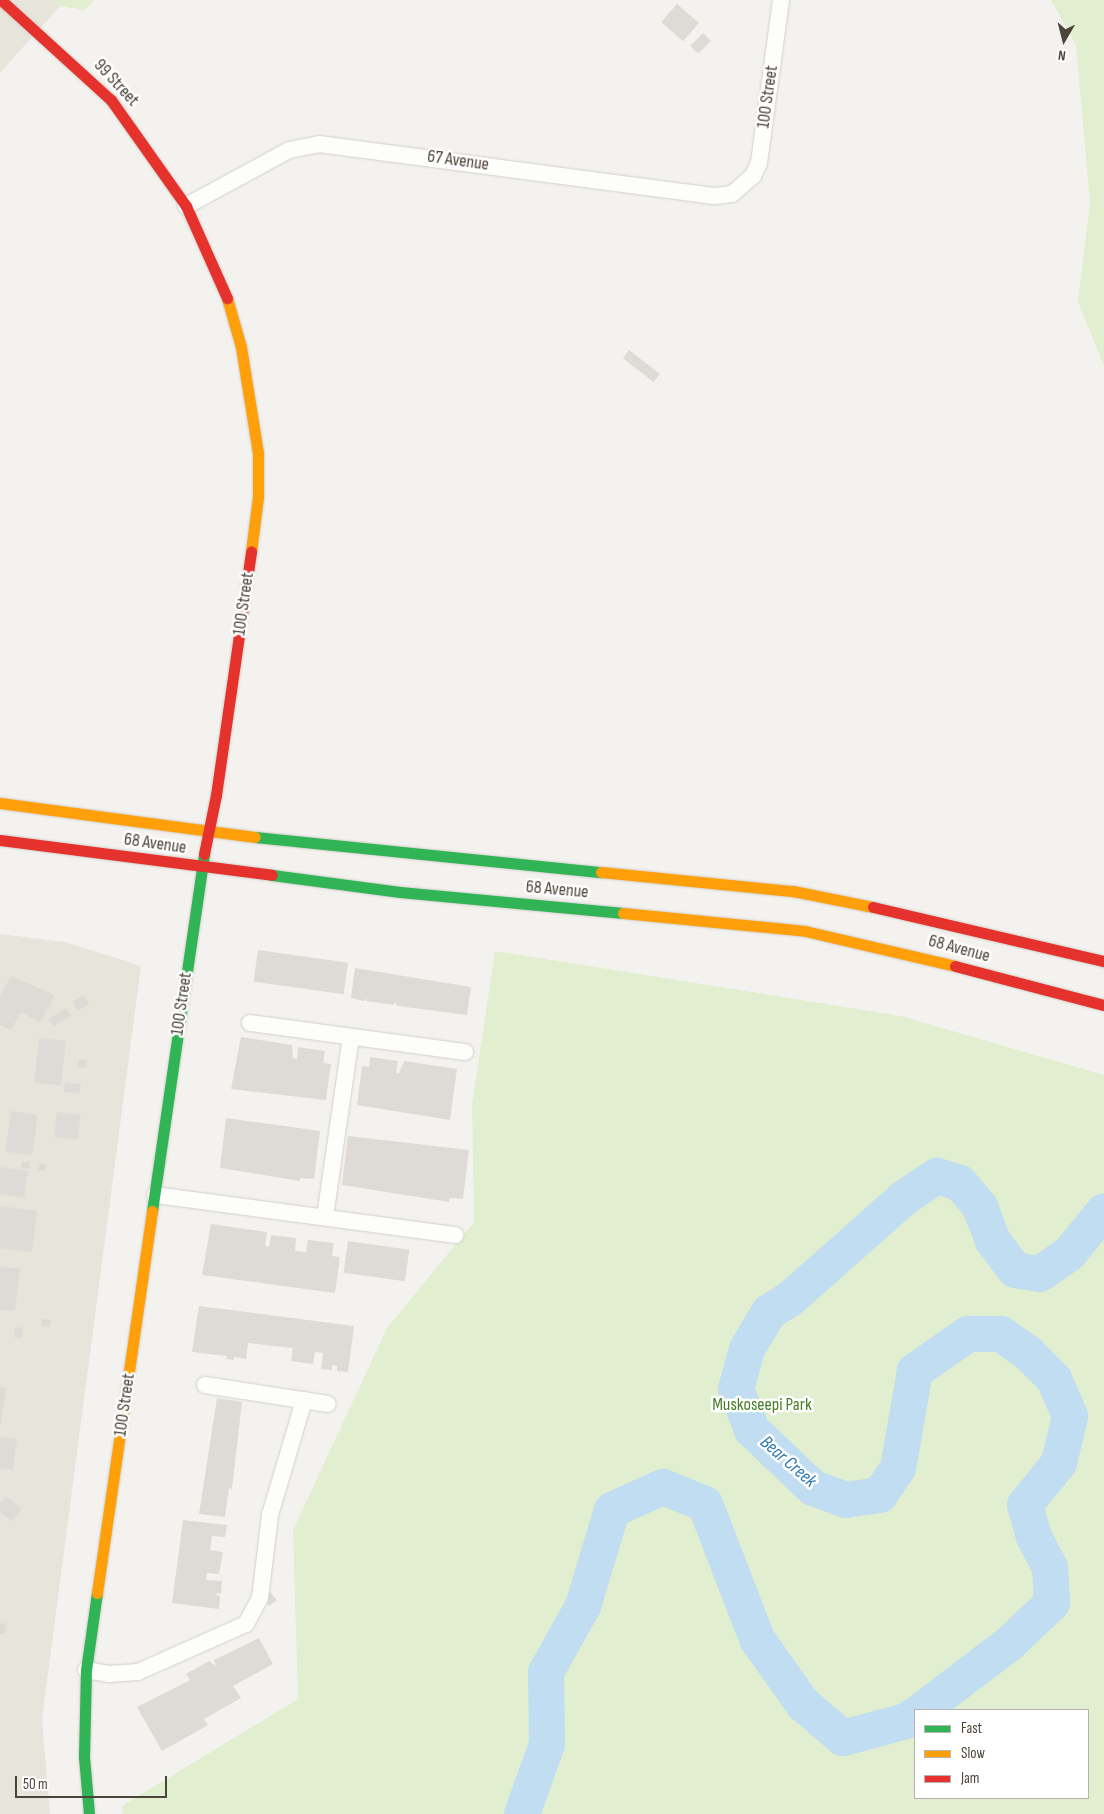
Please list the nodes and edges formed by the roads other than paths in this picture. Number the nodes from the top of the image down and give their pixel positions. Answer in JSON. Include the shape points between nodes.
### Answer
{"nodes":[{"id":1,"x":1,"y":0,"type":"edge"},
{"id":2,"x":782,"y":0,"type":"edge"},
{"id":3,"x":742,"y":188,"type":"joint"},
{"id":4,"x":186,"y":206,"type":"junction"},
{"id":5,"x":0,"y":803,"type":"edge"},
{"id":6,"x":207,"y":832,"type":"junction"},
{"id":7,"x":0,"y":840,"type":"edge"},
{"id":8,"x":201,"y":868,"type":"junction"},
{"id":9,"x":1104,"y":961,"type":"edge"},
{"id":10,"x":1104,"y":1005,"type":"edge"},
{"id":11,"x":250,"y":1023,"type":"dead end"},
{"id":12,"x":351,"y":1037,"type":"junction"},
{"id":13,"x":465,"y":1052,"type":"dead end"},
{"id":14,"x":155,"y":1195,"type":"junction"},
{"id":15,"x":325,"y":1218,"type":"junction"},
{"id":16,"x":454,"y":1235,"type":"dead end"},
{"id":17,"x":206,"y":1385,"type":"dead end"},
{"id":18,"x":304,"y":1400,"type":"junction"},
{"id":19,"x":328,"y":1404,"type":"dead end"},
{"id":20,"x":86,"y":1670,"type":"junction"},
{"id":21,"x":89,"y":1814,"type":"edge"}],
"edges":[{"from":1,"to":4,"type":"main road","name":"99 Street","via":[[111,100]]},
{"from":2,"to":3,"type":"street","name":"100 Street","via":[[759,163]]},
{"from":3,"to":4,"type":"street","name":"67 Avenue","via":[[732,194],[714,196],[319,144],[289,150]]},
{"from":4,"to":6,"type":"main road","name":"100 Street","via":[[228,301],[241,347],[258,453],[258,497],[249,565],[216,795]]},
{"from":5,"to":6,"type":"main road","name":"68 Avenue"},
{"from":6,"to":8,"type":"main road","name":"100 Street"},
{"from":6,"to":9,"type":"main road","name":"68 Avenue","via":[[792,891],[904,912]]},
{"from":7,"to":8,"type":"main road","name":"68 Avenue"},
{"from":8,"to":10,"type":"main road","name":"68 Avenue","via":[[400,892],[805,931],[903,952]]},
{"from":8,"to":14,"type":"main road","name":"100 Street"},
{"from":11,"to":12,"type":"street"},
{"from":12,"to":13,"type":"street"},
{"from":12,"to":15,"type":"street"},
{"from":14,"to":15,"type":"street"},
{"from":14,"to":20,"type":"main road","name":"100 Street"},
{"from":15,"to":16,"type":"street"},
{"from":17,"to":18,"type":"street"},
{"from":18,"to":19,"type":"street"},
{"from":18,"to":20,"type":"street","via":[[270,1515],[260,1598],[246,1624],[138,1672],[109,1674]]},
{"from":20,"to":21,"type":"main road","name":"100 Street","via":[[84,1757]]}]}
